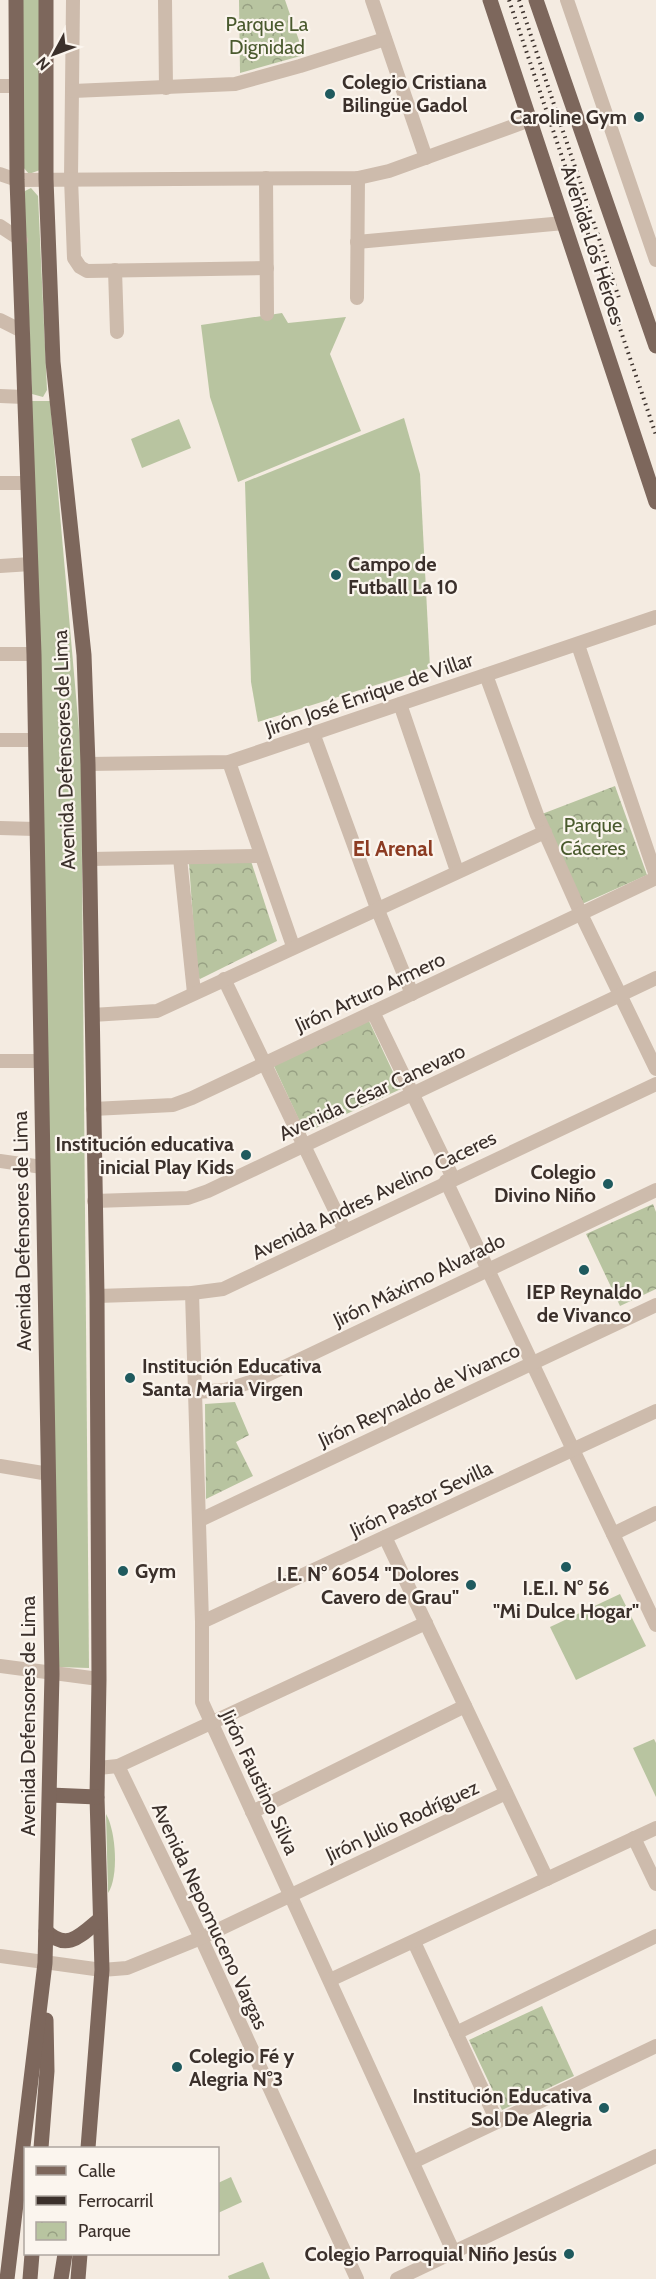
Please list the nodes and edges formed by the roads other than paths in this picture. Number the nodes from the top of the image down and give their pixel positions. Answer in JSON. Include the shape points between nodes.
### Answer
{"nodes":[{"id":1,"x":16,"y":0,"type":"edge"},
{"id":2,"x":46,"y":0,"type":"edge"},
{"id":3,"x":73,"y":0,"type":"edge"},
{"id":4,"x":165,"y":0,"type":"edge"},
{"id":5,"x":372,"y":0,"type":"edge"},
{"id":6,"x":490,"y":0,"type":"edge"},
{"id":7,"x":536,"y":0,"type":"edge"},
{"id":8,"x":567,"y":0,"type":"edge"},
{"id":9,"x":385,"y":39,"type":"junction"},
{"id":10,"x":0,"y":86,"type":"edge"},
{"id":11,"x":17,"y":86,"type":"junction"},
{"id":12,"x":166,"y":88,"type":"junction"},
{"id":13,"x":73,"y":91,"type":"junction"},
{"id":14,"x":530,"y":120,"type":"junction"},
{"id":15,"x":426,"y":158,"type":"junction"},
{"id":16,"x":0,"y":174,"type":"edge"},
{"id":17,"x":46,"y":178,"type":"junction"},
{"id":18,"x":71,"y":178,"type":"junction"},
{"id":19,"x":266,"y":178,"type":"junction"},
{"id":20,"x":358,"y":178,"type":"junction"},
{"id":21,"x":18,"y":180,"type":"junction"},
{"id":22,"x":564,"y":223,"type":"junction"},
{"id":23,"x":0,"y":226,"type":"edge"},
{"id":24,"x":21,"y":240,"type":"junction"},
{"id":25,"x":357,"y":242,"type":"junction"},
{"id":26,"x":654,"y":245,"type":"edge"},
{"id":27,"x":656,"y":260,"type":"edge"},
{"id":28,"x":267,"y":268,"type":"junction"},
{"id":29,"x":115,"y":270,"type":"junction"},
{"id":30,"x":357,"y":298,"type":"dead end"},
{"id":31,"x":267,"y":314,"type":"dead end"},
{"id":32,"x":0,"y":320,"type":"edge"},
{"id":33,"x":22,"y":331,"type":"junction"},
{"id":34,"x":117,"y":332,"type":"dead end"},
{"id":35,"x":656,"y":346,"type":"edge"},
{"id":36,"x":0,"y":396,"type":"edge"},
{"id":37,"x":24,"y":397,"type":"junction"},
{"id":38,"x":0,"y":483,"type":"edge"},
{"id":39,"x":27,"y":483,"type":"junction"},
{"id":40,"x":656,"y":502,"type":"edge"},
{"id":41,"x":31,"y":564,"type":"junction"},
{"id":42,"x":0,"y":566,"type":"edge"},
{"id":43,"x":656,"y":617,"type":"edge"},
{"id":44,"x":578,"y":645,"type":"junction"},
{"id":45,"x":0,"y":654,"type":"edge"},
{"id":46,"x":34,"y":654,"type":"junction"},
{"id":47,"x":486,"y":675,"type":"junction"},
{"id":48,"x":400,"y":704,"type":"junction"},
{"id":49,"x":313,"y":733,"type":"junction"},
{"id":50,"x":0,"y":740,"type":"edge"},
{"id":51,"x":35,"y":740,"type":"junction"},
{"id":52,"x":229,"y":762,"type":"junction"},
{"id":53,"x":88,"y":764,"type":"junction"},
{"id":54,"x":0,"y":828,"type":"edge"},
{"id":55,"x":35,"y":829,"type":"junction"},
{"id":56,"x":545,"y":832,"type":"junction"},
{"id":57,"x":260,"y":856,"type":"junction"},
{"id":58,"x":180,"y":858,"type":"junction"},
{"id":59,"x":90,"y":860,"type":"junction"},
{"id":60,"x":457,"y":871,"type":"junction"},
{"id":61,"x":656,"y":877,"type":"edge"},
{"id":62,"x":376,"y":908,"type":"junction"},
{"id":63,"x":581,"y":914,"type":"junction"},
{"id":64,"x":293,"y":946,"type":"junction"},
{"id":65,"x":656,"y":978,"type":"edge"},
{"id":66,"x":224,"y":979,"type":"junction"},
{"id":67,"x":194,"y":993,"type":"junction"},
{"id":68,"x":412,"y":994,"type":"junction"},
{"id":69,"x":619,"y":995,"type":"junction"},
{"id":70,"x":373,"y":1012,"type":"junction"},
{"id":71,"x":92,"y":1015,"type":"junction"},
{"id":72,"x":0,"y":1061,"type":"edge"},
{"id":73,"x":39,"y":1061,"type":"junction"},
{"id":74,"x":265,"y":1064,"type":"junction"},
{"id":75,"x":656,"y":1069,"type":"edge"},
{"id":76,"x":656,"y":1084,"type":"edge"},
{"id":77,"x":412,"y":1094,"type":"junction"},
{"id":78,"x":93,"y":1109,"type":"junction"},
{"id":79,"x":304,"y":1146,"type":"junction"},
{"id":80,"x":0,"y":1161,"type":"edge"},
{"id":81,"x":42,"y":1167,"type":"junction"},
{"id":82,"x":449,"y":1180,"type":"junction"},
{"id":83,"x":656,"y":1190,"type":"edge"},
{"id":84,"x":94,"y":1201,"type":"junction"},
{"id":85,"x":345,"y":1231,"type":"junction"},
{"id":86,"x":488,"y":1269,"type":"junction"},
{"id":87,"x":192,"y":1293,"type":"junction"},
{"id":88,"x":97,"y":1296,"type":"junction"},
{"id":89,"x":656,"y":1305,"type":"edge"},
{"id":90,"x":532,"y":1363,"type":"junction"},
{"id":91,"x":196,"y":1392,"type":"junction"},
{"id":92,"x":656,"y":1411,"type":"edge"},
{"id":93,"x":574,"y":1451,"type":"junction"},
{"id":94,"x":0,"y":1466,"type":"edge"},
{"id":95,"x":49,"y":1474,"type":"junction"},
{"id":96,"x":656,"y":1513,"type":"edge"},
{"id":97,"x":200,"y":1520,"type":"junction"},
{"id":98,"x":613,"y":1534,"type":"junction"},
{"id":99,"x":385,"y":1537,"type":"junction"},
{"id":100,"x":655,"y":1619,"type":"edge"},
{"id":101,"x":202,"y":1622,"type":"junction"},
{"id":102,"x":426,"y":1623,"type":"junction"},
{"id":103,"x":0,"y":1666,"type":"edge"},
{"id":104,"x":52,"y":1674,"type":"junction"},
{"id":105,"x":99,"y":1679,"type":"junction"},
{"id":106,"x":465,"y":1706,"type":"junction"},
{"id":107,"x":211,"y":1725,"type":"junction"},
{"id":108,"x":118,"y":1766,"type":"junction"},
{"id":109,"x":98,"y":1768,"type":"junction"},
{"id":110,"x":506,"y":1793,"type":"junction"},
{"id":111,"x":50,"y":1795,"type":"junction"},
{"id":112,"x":97,"y":1797,"type":"junction"},
{"id":113,"x":252,"y":1812,"type":"junction"},
{"id":114,"x":656,"y":1828,"type":"edge"},
{"id":115,"x":634,"y":1838,"type":"junction"},
{"id":116,"x":547,"y":1879,"type":"junction"},
{"id":117,"x":656,"y":1884,"type":"edge"},
{"id":118,"x":291,"y":1896,"type":"junction"},
{"id":119,"x":99,"y":1920,"type":"junction"},
{"id":120,"x":46,"y":1931,"type":"junction"},
{"id":121,"x":656,"y":1936,"type":"edge"},
{"id":122,"x":201,"y":1938,"type":"junction"},
{"id":123,"x":414,"y":1942,"type":"junction"},
{"id":124,"x":0,"y":1956,"type":"edge"},
{"id":125,"x":45,"y":1964,"type":"junction"},
{"id":126,"x":102,"y":1971,"type":"junction"},
{"id":127,"x":330,"y":1980,"type":"junction"},
{"id":128,"x":98,"y":2024,"type":"junction"},
{"id":129,"x":456,"y":2033,"type":"junction"},
{"id":130,"x":656,"y":2046,"type":"edge"},
{"id":131,"x":497,"y":2121,"type":"junction"},
{"id":132,"x":41,"y":2147,"type":"edge"},
{"id":133,"x":80,"y":2147,"type":"edge"},
{"id":134,"x":88,"y":2147,"type":"edge"},
{"id":135,"x":656,"y":2156,"type":"edge"},
{"id":136,"x":413,"y":2162,"type":"junction"},
{"id":137,"x":6,"y":2234,"type":"edge"},
{"id":138,"x":453,"y":2251,"type":"junction"},
{"id":139,"x":32,"y":2255,"type":"edge"},
{"id":140,"x":65,"y":2255,"type":"edge"},
{"id":141,"x":80,"y":2255,"type":"edge"},
{"id":142,"x":7,"y":2279,"type":"edge"},
{"id":143,"x":30,"y":2279,"type":"edge"},
{"id":144,"x":61,"y":2279,"type":"edge"},
{"id":145,"x":78,"y":2279,"type":"edge"},
{"id":146,"x":357,"y":2279,"type":"edge"},
{"id":147,"x":397,"y":2279,"type":"edge"}],
"edges":[{"from":1,"to":11,"type":"main road","name":"Avenida Defensores de Lima"},
{"from":2,"to":17,"type":"main road","name":"Avenida Defensores de Lima"},
{"from":3,"to":13,"type":"street"},
{"from":4,"to":12,"type":"street"},
{"from":5,"to":9,"type":"street"},
{"from":6,"to":14,"type":"main road","name":"Avenida Los Héroes"},
{"from":7,"to":35,"type":"main road","name":"Avenida Los Héroes"},
{"from":8,"to":26,"type":"street"},
{"from":9,"to":12,"type":"street","via":[[242,82]]},
{"from":9,"to":15,"type":"street"},
{"from":10,"to":11,"type":"street"},
{"from":11,"to":21,"type":"main road","name":"Avenida Defensores de Lima"},
{"from":12,"to":13,"type":"street"},
{"from":13,"to":18,"type":"street"},
{"from":14,"to":15,"type":"street"},
{"from":14,"to":22,"type":"main road","name":"Avenida Los Héroes"},
{"from":15,"to":20,"type":"street"},
{"from":16,"to":21,"type":"street"},
{"from":17,"to":18,"type":"street"},
{"from":17,"to":21,"type":"street"},
{"from":17,"to":53,"type":"main road","name":"Avenida Defensores de Lima","via":[[56,394],[84,655]]},
{"from":18,"to":19,"type":"street"},
{"from":18,"to":29,"type":"street","via":[[74,258],[87,271]]},
{"from":19,"to":20,"type":"street"},
{"from":19,"to":28,"type":"street"},
{"from":20,"to":25,"type":"street"},
{"from":21,"to":24,"type":"main road","name":"Avenida Defensores de Lima"},
{"from":22,"to":25,"type":"street"},
{"from":22,"to":40,"type":"main road","name":"Avenida Los Héroes"},
{"from":23,"to":24,"type":"street"},
{"from":24,"to":33,"type":"main road","name":"Avenida Defensores de Lima"},
{"from":25,"to":30,"type":"street"},
{"from":26,"to":27,"type":"street"},
{"from":28,"to":29,"type":"street"},
{"from":28,"to":31,"type":"street"},
{"from":29,"to":34,"type":"street"},
{"from":32,"to":33,"type":"street"},
{"from":33,"to":37,"type":"main road","name":"Avenida Defensores de Lima"},
{"from":36,"to":37,"type":"street"},
{"from":37,"to":39,"type":"main road","name":"Avenida Defensores de Lima"},
{"from":38,"to":39,"type":"street"},
{"from":39,"to":41,"type":"main road","name":"Avenida Defensores de Lima"},
{"from":41,"to":42,"type":"street"},
{"from":41,"to":46,"type":"main road","name":"Avenida Defensores de Lima"},
{"from":43,"to":44,"type":"street","name":"Jirón José Enrique de Villar"},
{"from":44,"to":47,"type":"street","name":"Jirón José Enrique de Villar"},
{"from":44,"to":61,"type":"street"},
{"from":45,"to":46,"type":"street"},
{"from":46,"to":51,"type":"main road","name":"Avenida Defensores de Lima"},
{"from":47,"to":48,"type":"street","name":"Jirón José Enrique de Villar"},
{"from":47,"to":56,"type":"street"},
{"from":48,"to":49,"type":"street","name":"Jirón José Enrique de Villar"},
{"from":48,"to":60,"type":"street"},
{"from":49,"to":52,"type":"street","name":"Jirón José Enrique de Villar"},
{"from":49,"to":62,"type":"street"},
{"from":50,"to":51,"type":"street"},
{"from":51,"to":55,"type":"main road","name":"Avenida Defensores de Lima"},
{"from":52,"to":53,"type":"street","name":"Jirón José Enrique de Villar"},
{"from":52,"to":57,"type":"street"},
{"from":53,"to":59,"type":"main road","name":"Avenida Defensores de Lima"},
{"from":54,"to":55,"type":"street"},
{"from":55,"to":73,"type":"main road","name":"Avenida Defensores de Lima"},
{"from":56,"to":60,"type":"street"},
{"from":56,"to":63,"type":"street"},
{"from":57,"to":58,"type":"street"},
{"from":57,"to":64,"type":"street"},
{"from":58,"to":59,"type":"street"},
{"from":58,"to":67,"type":"street"},
{"from":59,"to":71,"type":"main road","name":"Avenida Defensores de Lima"},
{"from":60,"to":62,"type":"street"},
{"from":61,"to":63,"type":"street","name":"Jirón Arturo Armero"},
{"from":62,"to":64,"type":"street"},
{"from":62,"to":68,"type":"street"},
{"from":63,"to":68,"type":"street","name":"Jirón Arturo Armero"},
{"from":63,"to":69,"type":"street"},
{"from":64,"to":66,"type":"street"},
{"from":65,"to":69,"type":"street","name":"Avenida César Canevaro"},
{"from":66,"to":67,"type":"street"},
{"from":66,"to":74,"type":"street"},
{"from":67,"to":71,"type":"street","via":[[157,1011]]},
{"from":68,"to":70,"type":"street","name":"Jirón Arturo Armero"},
{"from":69,"to":75,"type":"street"},
{"from":69,"to":77,"type":"street","name":"Avenida César Canevaro"},
{"from":70,"to":74,"type":"street","name":"Jirón Arturo Armero"},
{"from":70,"to":77,"type":"street"},
{"from":71,"to":78,"type":"main road","name":"Avenida Defensores de Lima"},
{"from":72,"to":73,"type":"street"},
{"from":73,"to":81,"type":"main road","name":"Avenida Defensores de Lima"},
{"from":74,"to":78,"type":"street","name":"Jirón Arturo Armero","via":[[173,1105]]},
{"from":74,"to":79,"type":"street"},
{"from":76,"to":82,"type":"street","name":"Avenida Andres Avelino Caceres"},
{"from":77,"to":79,"type":"street","name":"Avenida César Canevaro"},
{"from":77,"to":82,"type":"street"},
{"from":78,"to":84,"type":"main road","name":"Avenida Defensores de Lima"},
{"from":79,"to":84,"type":"street","name":"Avenida César Canevaro","via":[[188,1198]]},
{"from":79,"to":85,"type":"street"},
{"from":80,"to":81,"type":"street"},
{"from":81,"to":95,"type":"main road","name":"Avenida Defensores de Lima"},
{"from":82,"to":85,"type":"street","name":"Avenida Andres Avelino Caceres"},
{"from":82,"to":86,"type":"street"},
{"from":83,"to":86,"type":"street","name":"Jirón Máximo Alvarado"},
{"from":84,"to":88,"type":"main road","name":"Avenida Defensores de Lima"},
{"from":85,"to":87,"type":"street","name":"Avenida Andres Avelino Caceres","via":[[223,1289]]},
{"from":86,"to":90,"type":"street"},
{"from":86,"to":91,"type":"street","name":"Jirón Máximo Alvarado","via":[[257,1380],[225,1390]]},
{"from":87,"to":88,"type":"street","name":"Avenida Andres Avelino Caceres"},
{"from":87,"to":91,"type":"street","name":"Jirón Faustino Silva"},
{"from":88,"to":105,"type":"main road","name":"Avenida Defensores de Lima"},
{"from":89,"to":90,"type":"street","name":"Jirón Reynaldo de Vivanco"},
{"from":90,"to":93,"type":"street"},
{"from":90,"to":97,"type":"street","name":"Jirón Reynaldo de Vivanco"},
{"from":91,"to":97,"type":"street","name":"Jirón Faustino Silva"},
{"from":92,"to":93,"type":"street","name":"Jirón Pastor Sevilla"},
{"from":93,"to":98,"type":"street"},
{"from":93,"to":99,"type":"street","name":"Jirón Pastor Sevilla"},
{"from":94,"to":95,"type":"street"},
{"from":95,"to":104,"type":"main road","name":"Avenida Defensores de Lima"},
{"from":96,"to":98,"type":"street"},
{"from":97,"to":101,"type":"street","name":"Jirón Faustino Silva"},
{"from":98,"to":100,"type":"street"},
{"from":99,"to":101,"type":"street","name":"Jirón Pastor Sevilla"},
{"from":99,"to":102,"type":"street"},
{"from":101,"to":107,"type":"street","name":"Jirón Faustino Silva","via":[[202,1702]]},
{"from":102,"to":106,"type":"street"},
{"from":102,"to":107,"type":"street"},
{"from":103,"to":104,"type":"street"},
{"from":104,"to":105,"type":"street"},
{"from":104,"to":111,"type":"main road","name":"Avenida Defensores de Lima"},
{"from":105,"to":109,"type":"main road","name":"Avenida Defensores de Lima"},
{"from":106,"to":110,"type":"street"},
{"from":106,"to":113,"type":"street"},
{"from":107,"to":108,"type":"street"},
{"from":107,"to":113,"type":"street","name":"Jirón Faustino Silva"},
{"from":108,"to":109,"type":"street"},
{"from":108,"to":122,"type":"street","name":"Avenida Nepomuceno Vargas"},
{"from":109,"to":112,"type":"main road","name":"Avenida Defensores de Lima"},
{"from":110,"to":116,"type":"street"},
{"from":110,"to":118,"type":"street","name":"Jirón Julio Rodríguez"},
{"from":111,"to":112,"type":"main road"},
{"from":111,"to":120,"type":"main road","name":"Avenida Defensores de Lima"},
{"from":112,"to":119,"type":"main road","name":"Avenida Defensores de Lima"},
{"from":113,"to":118,"type":"street","name":"Jirón Faustino Silva"},
{"from":114,"to":115,"type":"street"},
{"from":115,"to":116,"type":"street"},
{"from":115,"to":117,"type":"street"},
{"from":116,"to":123,"type":"street"},
{"from":118,"to":122,"type":"street","name":"Jirón Julio Rodríguez"},
{"from":118,"to":127,"type":"street","name":"Jirón Faustino Silva"},
{"from":119,"to":120,"type":"main road","via":[[63,1942]]},
{"from":119,"to":126,"type":"main road","name":"Avenida Defensores de Lima"},
{"from":120,"to":125,"type":"main road","name":"Avenida Defensores de Lima"},
{"from":121,"to":129,"type":"street"},
{"from":122,"to":126,"type":"street","name":"Jirón Julio Rodríguez","via":[[127,1968]]},
{"from":122,"to":146,"type":"street","name":"Avenida Nepomuceno Vargas"},
{"from":123,"to":127,"type":"street"},
{"from":123,"to":129,"type":"street"},
{"from":124,"to":125,"type":"street","name":"Jirón Julio Rodríguez"},
{"from":125,"to":126,"type":"street","name":"Jirón Julio Rodríguez"},
{"from":125,"to":132,"type":"main road","via":[[47,2071]]},
{"from":125,"to":137,"type":"main road","name":"Avenida Defensores de Lima"},
{"from":126,"to":128,"type":"main road","name":"Avenida Defensores de Lima"},
{"from":127,"to":136,"type":"street","name":"Jirón Faustino Silva"},
{"from":128,"to":133,"type":"main road"},
{"from":128,"to":134,"type":"main road","name":"Avenida Defensores de Lima"},
{"from":129,"to":131,"type":"street"},
{"from":130,"to":131,"type":"street"},
{"from":131,"to":136,"type":"street"},
{"from":135,"to":138,"type":"street"},
{"from":136,"to":138,"type":"street","name":"Jirón Faustino Silva"},
{"from":137,"to":142,"type":"main road","name":"Avenida Defensores de Lima"},
{"from":138,"to":147,"type":"street"},
{"from":139,"to":143,"type":"main road"},
{"from":140,"to":144,"type":"main road"},
{"from":141,"to":145,"type":"main road"}]}
